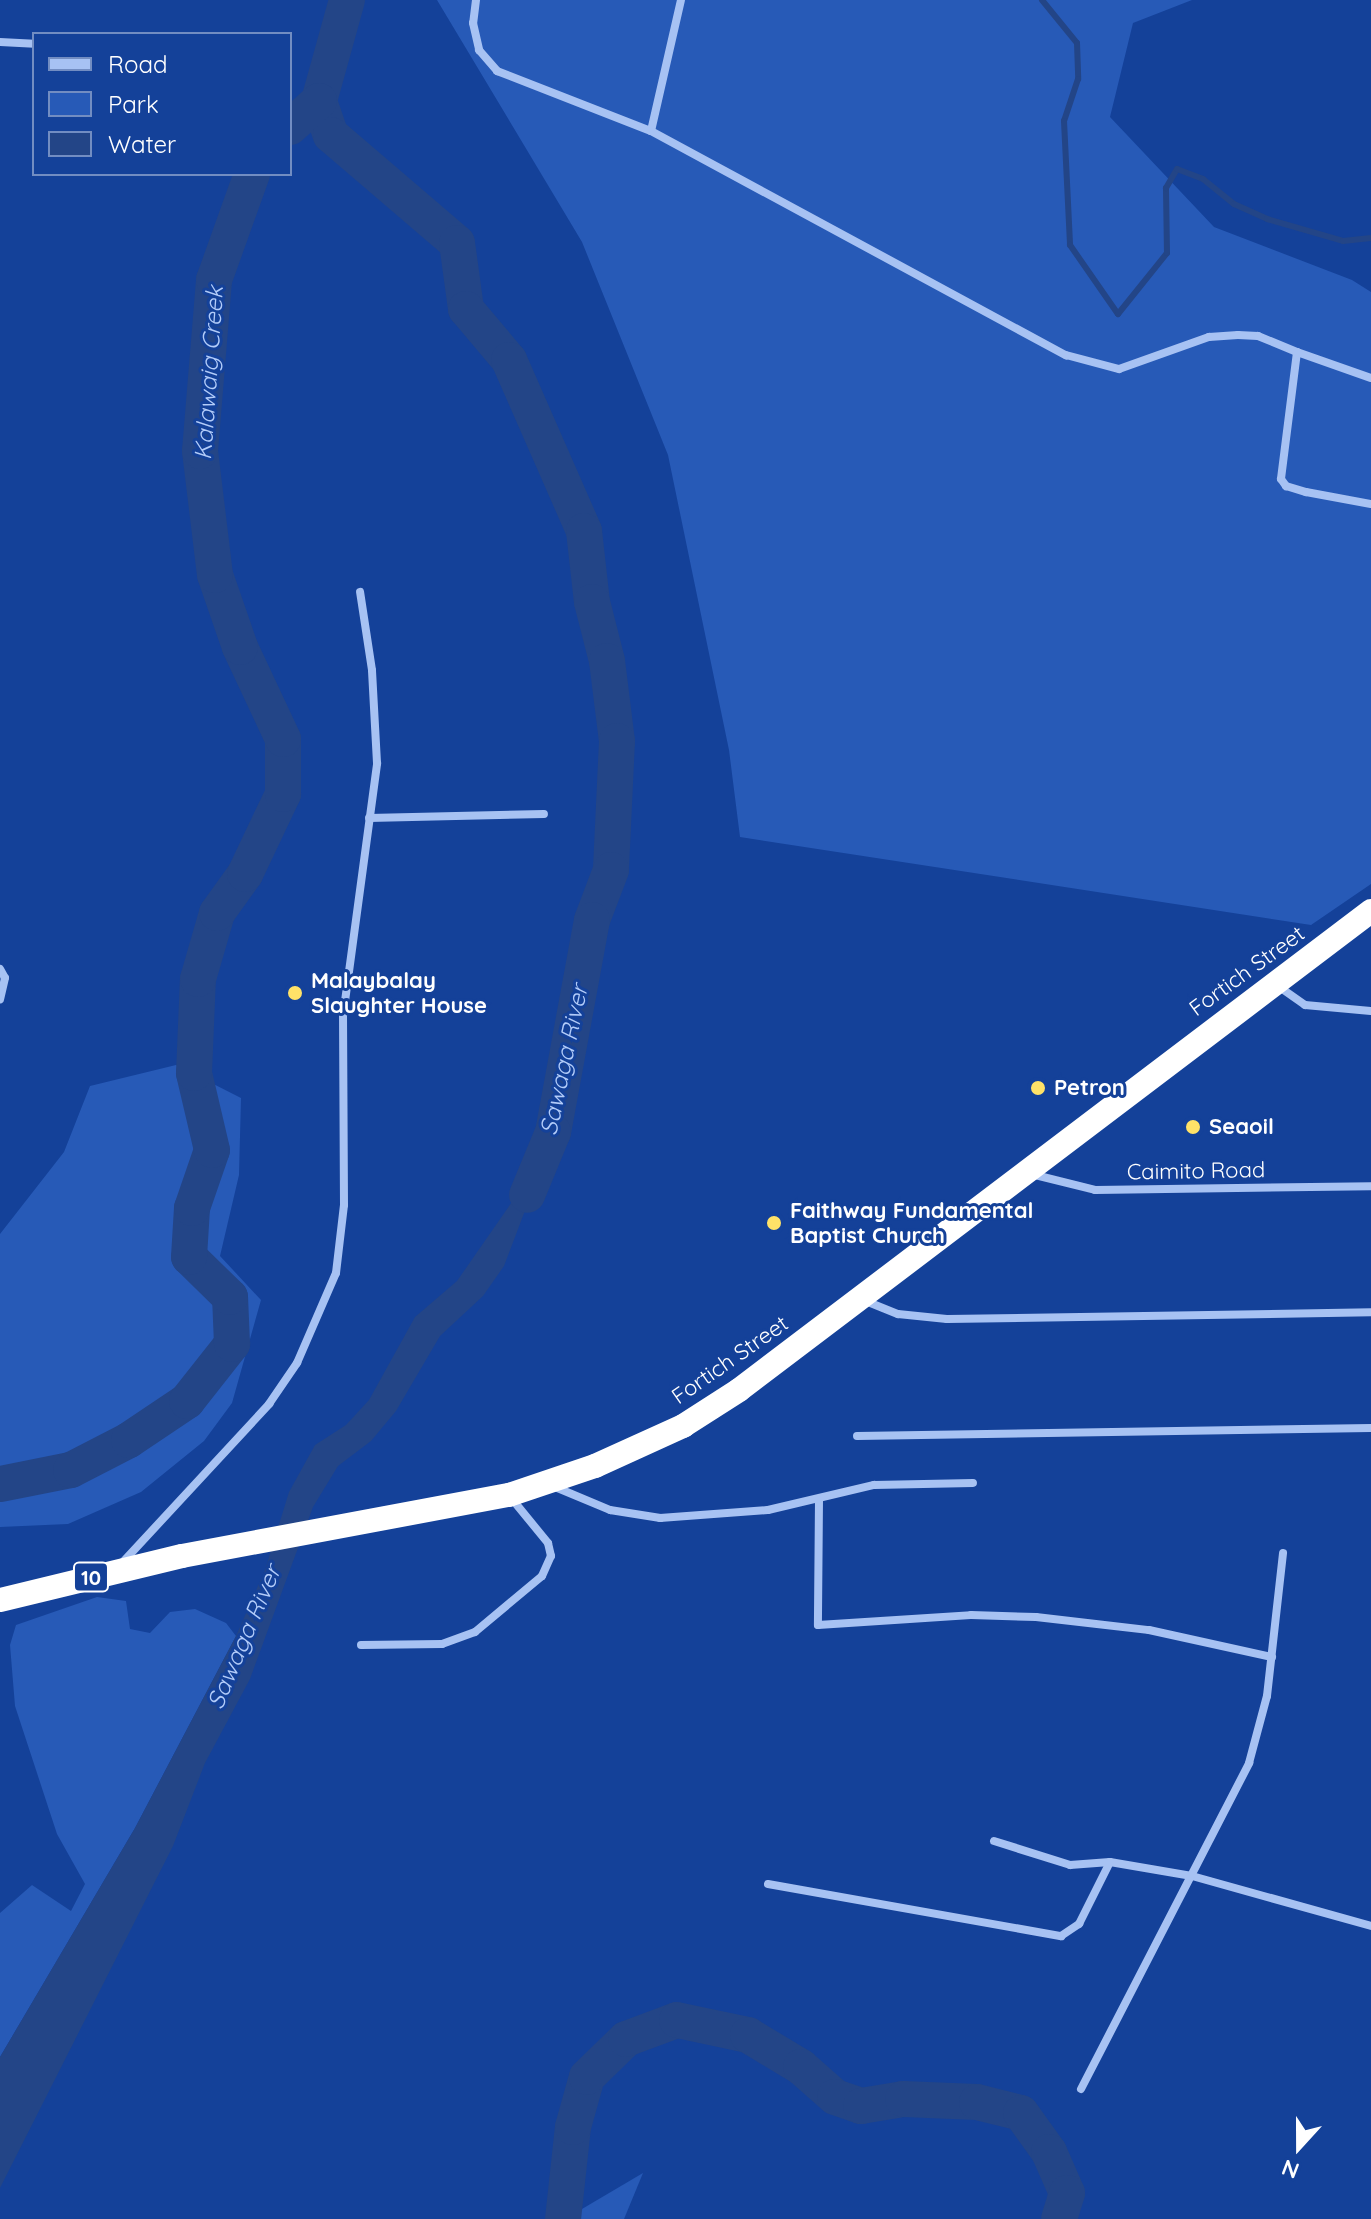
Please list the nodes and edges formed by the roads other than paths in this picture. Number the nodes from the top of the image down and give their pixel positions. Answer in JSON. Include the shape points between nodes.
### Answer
{"nodes":[{"id":1,"x":476,"y":0,"type":"edge"},
{"id":2,"x":681,"y":0,"type":"edge"},
{"id":3,"x":0,"y":42,"type":"edge"},
{"id":4,"x":32,"y":44,"type":"edge"},
{"id":5,"x":651,"y":131,"type":"junction"},
{"id":6,"x":1297,"y":352,"type":"junction"},
{"id":7,"x":1371,"y":378,"type":"edge"},
{"id":8,"x":1371,"y":504,"type":"edge"},
{"id":9,"x":360,"y":592,"type":"dead end"},
{"id":10,"x":544,"y":814,"type":"dead end"},
{"id":11,"x":369,"y":818,"type":"junction"},
{"id":12,"x":1371,"y":911,"type":"edge"},
{"id":13,"x":0,"y":969,"type":"edge"},
{"id":14,"x":1275,"y":984,"type":"junction"},
{"id":15,"x":0,"y":999,"type":"edge"},
{"id":16,"x":1371,"y":1011,"type":"edge"},
{"id":17,"x":1026,"y":1171,"type":"junction"},
{"id":18,"x":1371,"y":1186,"type":"edge"},
{"id":19,"x":859,"y":1298,"type":"junction"},
{"id":20,"x":1371,"y":1312,"type":"edge"},
{"id":21,"x":1371,"y":1428,"type":"edge"},
{"id":22,"x":857,"y":1436,"type":"dead end"},
{"id":23,"x":547,"y":1483,"type":"junction"},
{"id":24,"x":973,"y":1483,"type":"dead end"},
{"id":25,"x":509,"y":1495,"type":"junction"},
{"id":26,"x":819,"y":1500,"type":"junction"},
{"id":27,"x":1283,"y":1553,"type":"dead end"},
{"id":28,"x":113,"y":1572,"type":"junction"},
{"id":29,"x":0,"y":1600,"type":"edge"},
{"id":30,"x":361,"y":1645,"type":"dead end"},
{"id":31,"x":1272,"y":1657,"type":"junction"},
{"id":32,"x":994,"y":1841,"type":"dead end"},
{"id":33,"x":1110,"y":1862,"type":"junction"},
{"id":34,"x":1192,"y":1876,"type":"junction"},
{"id":35,"x":768,"y":1884,"type":"dead end"},
{"id":36,"x":1371,"y":1926,"type":"edge"},
{"id":37,"x":1081,"y":2089,"type":"dead end"}],
"edges":[{"from":1,"to":5,"type":"street","via":[[473,23],[479,50],[497,71]]},
{"from":2,"to":5,"type":"street"},
{"from":3,"to":4,"type":"street"},
{"from":5,"to":6,"type":"street","via":[[1094,366],[1119,369],[1209,337],[1238,335],[1258,336]]},
{"from":6,"to":7,"type":"street"},
{"from":6,"to":8,"type":"street","via":[[1281,479],[1306,492]]},
{"from":9,"to":11,"type":"street","via":[[377,737]]},
{"from":10,"to":11,"type":"street"},
{"from":11,"to":28,"type":"street","via":[[343,1016],[344,1205],[336,1273],[297,1363],[269,1404]]},
{"from":12,"to":14,"type":"highway","name":"Fortich Street","number":"10"},
{"from":13,"to":15,"type":"street","via":[[5,978]]},
{"from":14,"to":16,"type":"street","via":[[1305,1005]]},
{"from":14,"to":17,"type":"highway","name":"Fortich Street","number":"10"},
{"from":17,"to":18,"type":"street","name":"Caimito Road","via":[[1095,1190]]},
{"from":17,"to":19,"type":"highway","name":"Fortich Street","number":"10"},
{"from":19,"to":20,"type":"street","via":[[898,1314],[947,1319]]},
{"from":19,"to":23,"type":"highway","name":"Fortich Street","number":"10","via":[[683,1426]]},
{"from":21,"to":22,"type":"street"},
{"from":23,"to":25,"type":"highway","name":"Fortich Street","number":"10"},
{"from":23,"to":26,"type":"street","via":[[610,1510],[660,1518]]},
{"from":24,"to":26,"type":"street","via":[[874,1485]]},
{"from":25,"to":28,"type":"highway","name":"Fortich Street","number":"10"},
{"from":25,"to":30,"type":"street","via":[[548,1543],[551,1556],[542,1576],[475,1632],[442,1644]]},
{"from":26,"to":31,"type":"street","via":[[818,1625],[971,1615],[1036,1617],[1149,1630]]},
{"from":27,"to":31,"type":"street"},
{"from":28,"to":29,"type":"highway","name":"Fortich Street","number":"10"},
{"from":31,"to":34,"type":"street","via":[[1261,1729],[1249,1763]]},
{"from":32,"to":33,"type":"street","via":[[1070,1865]]},
{"from":33,"to":34,"type":"street"},
{"from":33,"to":35,"type":"street","via":[[1079,1924],[1061,1936]]},
{"from":34,"to":36,"type":"street"},
{"from":34,"to":37,"type":"street"}]}
